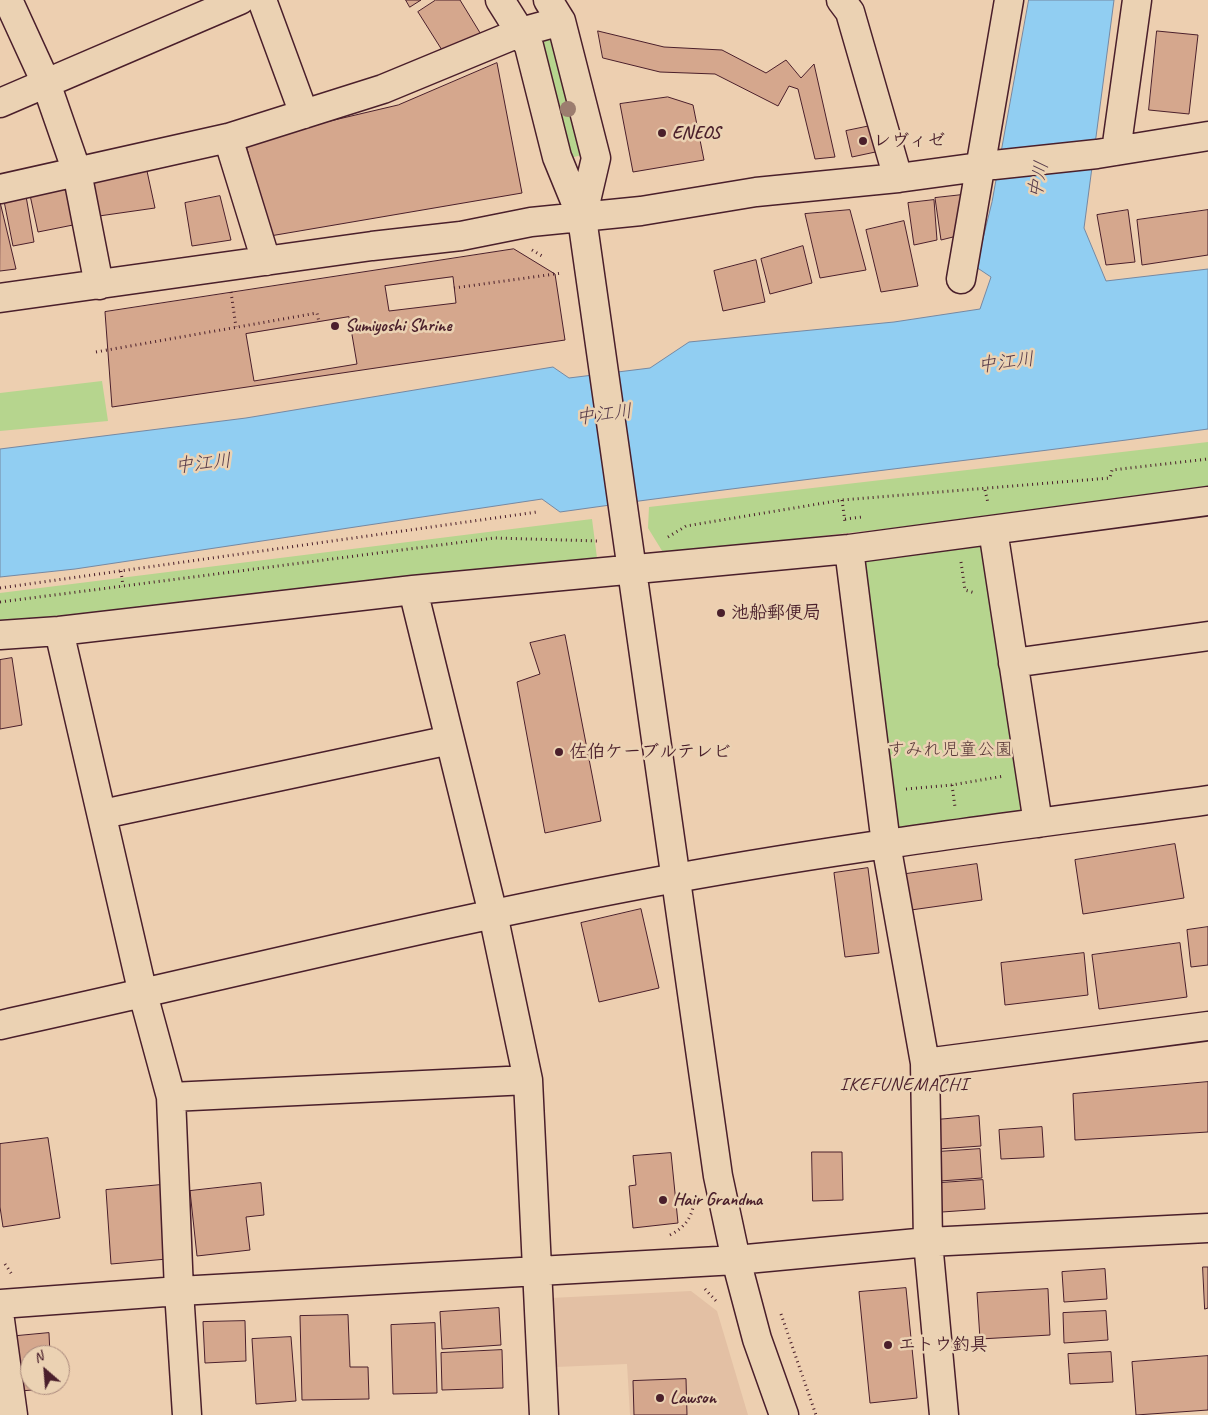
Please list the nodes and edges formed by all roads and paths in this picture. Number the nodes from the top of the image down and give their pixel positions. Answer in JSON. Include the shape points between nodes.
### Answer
{"nodes":[{"id":1,"x":8,"y":0,"type":"edge"},
{"id":2,"x":240,"y":0,"type":"edge"},
{"id":3,"x":262,"y":0,"type":"edge"},
{"id":4,"x":501,"y":0,"type":"edge"},
{"id":5,"x":820,"y":0,"type":"edge"},
{"id":6,"x":1009,"y":0,"type":"edge"},
{"id":7,"x":1137,"y":0,"type":"edge"},
{"id":8,"x":852,"y":4,"type":"edge"},
{"id":9,"x":554,"y":11,"type":"edge"},
{"id":10,"x":521,"y":32,"type":"junction"},
{"id":11,"x":46,"y":83,"type":"junction"},
{"id":12,"x":0,"y":103,"type":"edge"},
{"id":13,"x":304,"y":114,"type":"junction"},
{"id":14,"x":1208,"y":136,"type":"edge"},
{"id":15,"x":228,"y":138,"type":"junction"},
{"id":16,"x":1106,"y":152,"type":"junction"},
{"id":17,"x":987,"y":165,"type":"junction"},
{"id":18,"x":77,"y":172,"type":"junction"},
{"id":19,"x":898,"y":178,"type":"junction"},
{"id":20,"x":0,"y":189,"type":"edge"},
{"id":21,"x":582,"y":218,"type":"junction"},
{"id":22,"x":266,"y":261,"type":"junction"},
{"id":23,"x":562,"y":273,"type":"dead end"},
{"id":24,"x":961,"y":279,"type":"dead end"},
{"id":25,"x":230,"y":284,"type":"dead end"},
{"id":26,"x":99,"y":285,"type":"junction"},
{"id":27,"x":454,"y":288,"type":"dead end"},
{"id":28,"x":0,"y":298,"type":"edge"},
{"id":29,"x":319,"y":322,"type":"dead end"},
{"id":30,"x":236,"y":327,"type":"junction"},
{"id":31,"x":96,"y":352,"type":"dead end"},
{"id":32,"x":1208,"y":459,"type":"edge"},
{"id":33,"x":1208,"y":501,"type":"edge"},
{"id":34,"x":537,"y":512,"type":"dead end"},
{"id":35,"x":993,"y":530,"type":"junction"},
{"id":36,"x":600,"y":541,"type":"dead end"},
{"id":37,"x":661,"y":542,"type":"dead end"},
{"id":38,"x":849,"y":550,"type":"junction"},
{"id":39,"x":960,"y":560,"type":"dead end"},
{"id":40,"x":633,"y":568,"type":"junction"},
{"id":41,"x":121,"y":571,"type":"junction"},
{"id":42,"x":124,"y":586,"type":"junction"},
{"id":43,"x":0,"y":588,"type":"edge"},
{"id":44,"x":413,"y":590,"type":"junction"},
{"id":45,"x":979,"y":595,"type":"dead end"},
{"id":46,"x":0,"y":602,"type":"edge"},
{"id":47,"x":59,"y":631,"type":"junction"},
{"id":48,"x":0,"y":635,"type":"edge"},
{"id":49,"x":1208,"y":636,"type":"edge"},
{"id":50,"x":1013,"y":662,"type":"junction"},
{"id":51,"x":450,"y":740,"type":"junction"},
{"id":52,"x":1011,"y":775,"type":"dead end"},
{"id":53,"x":1208,"y":800,"type":"edge"},
{"id":54,"x":955,"y":813,"type":"dead end"},
{"id":55,"x":102,"y":814,"type":"junction"},
{"id":56,"x":1038,"y":823,"type":"junction"},
{"id":57,"x":886,"y":844,"type":"junction"},
{"id":58,"x":675,"y":878,"type":"junction"},
{"id":59,"x":494,"y":914,"type":"junction"},
{"id":60,"x":143,"y":994,"type":"junction"},
{"id":61,"x":0,"y":1025,"type":"edge"},
{"id":62,"x":1208,"y":1026,"type":"edge"},
{"id":63,"x":925,"y":1063,"type":"junction"},
{"id":64,"x":528,"y":1080,"type":"junction"},
{"id":65,"x":171,"y":1097,"type":"junction"},
{"id":66,"x":694,"y":1201,"type":"dead end"},
{"id":67,"x":1208,"y":1228,"type":"edge"},
{"id":68,"x":680,"y":1230,"type":"dead end"},
{"id":69,"x":928,"y":1242,"type":"junction"},
{"id":70,"x":736,"y":1260,"type":"junction"},
{"id":71,"x":537,"y":1272,"type":"junction"},
{"id":72,"x":179,"y":1291,"type":"junction"},
{"id":73,"x":0,"y":1304,"type":"edge"},
{"id":74,"x":780,"y":1310,"type":"dead end"},
{"id":75,"x":0,"y":1320,"type":"edge"},
{"id":76,"x":14,"y":1415,"type":"edge"},
{"id":77,"x":187,"y":1415,"type":"edge"},
{"id":78,"x":544,"y":1415,"type":"edge"},
{"id":79,"x":784,"y":1415,"type":"edge"},
{"id":80,"x":816,"y":1415,"type":"edge"},
{"id":81,"x":944,"y":1415,"type":"edge"}],
"edges":[{"from":1,"to":11,"type":"street"},
{"from":2,"to":11,"type":"street"},
{"from":3,"to":13,"type":"street"},
{"from":4,"to":10,"type":"street"},
{"from":5,"to":8,"type":"street"},
{"from":6,"to":17,"type":"street"},
{"from":7,"to":16,"type":"street"},
{"from":8,"to":19,"type":"street"},
{"from":9,"to":10,"type":"street"},
{"from":9,"to":21,"type":"street","via":[[596,158]]},
{"from":10,"to":13,"type":"street","via":[[383,89]]},
{"from":10,"to":21,"type":"street","via":[[530,46],[557,157]]},
{"from":11,"to":12,"type":"street"},
{"from":11,"to":18,"type":"street"},
{"from":13,"to":15,"type":"street"},
{"from":14,"to":16,"type":"street"},
{"from":15,"to":18,"type":"street"},
{"from":15,"to":22,"type":"street"},
{"from":16,"to":17,"type":"street"},
{"from":17,"to":19,"type":"street"},
{"from":17,"to":24,"type":"street"},
{"from":18,"to":20,"type":"street"},
{"from":18,"to":26,"type":"street"},
{"from":19,"to":21,"type":"street","via":[[756,192]]},
{"from":21,"to":22,"type":"street","via":[[531,222],[461,236]]},
{"from":21,"to":40,"type":"street"},
{"from":22,"to":26,"type":"street"},
{"from":23,"to":27,"type":"path"},
{"from":25,"to":30,"type":"path"},
{"from":26,"to":28,"type":"street"},
{"from":29,"to":30,"type":"path","via":[[316,313]]},
{"from":30,"to":31,"type":"path"},
{"from":32,"to":37,"type":"path","via":[[1112,470],[1110,478],[842,500],[686,526]]},
{"from":33,"to":35,"type":"street"},
{"from":34,"to":41,"type":"path"},
{"from":35,"to":38,"type":"street"},
{"from":35,"to":50,"type":"street"},
{"from":36,"to":42,"type":"path","via":[[494,538]]},
{"from":38,"to":40,"type":"street"},
{"from":38,"to":57,"type":"street"},
{"from":39,"to":45,"type":"path","via":[[965,590]]},
{"from":40,"to":44,"type":"street"},
{"from":40,"to":58,"type":"street"},
{"from":41,"to":42,"type":"path"},
{"from":41,"to":43,"type":"path"},
{"from":42,"to":46,"type":"path"},
{"from":44,"to":47,"type":"street"},
{"from":44,"to":51,"type":"street"},
{"from":47,"to":48,"type":"street"},
{"from":47,"to":55,"type":"street"},
{"from":49,"to":50,"type":"street"},
{"from":50,"to":56,"type":"street"},
{"from":51,"to":55,"type":"street"},
{"from":51,"to":59,"type":"street"},
{"from":52,"to":54,"type":"path","via":[[952,785]]},
{"from":53,"to":56,"type":"street"},
{"from":55,"to":60,"type":"street"},
{"from":56,"to":57,"type":"street"},
{"from":57,"to":58,"type":"street"},
{"from":57,"to":63,"type":"street"},
{"from":58,"to":59,"type":"street"},
{"from":58,"to":70,"type":"street","via":[[718,1176]]},
{"from":59,"to":60,"type":"street"},
{"from":59,"to":64,"type":"street"},
{"from":60,"to":61,"type":"street"},
{"from":60,"to":65,"type":"street"},
{"from":62,"to":63,"type":"street"},
{"from":63,"to":69,"type":"street"},
{"from":64,"to":65,"type":"street"},
{"from":64,"to":71,"type":"street"},
{"from":65,"to":72,"type":"street"},
{"from":66,"to":68,"type":"path","via":[[692,1215]]},
{"from":67,"to":69,"type":"street"},
{"from":69,"to":70,"type":"street"},
{"from":69,"to":81,"type":"street"},
{"from":70,"to":71,"type":"street"},
{"from":70,"to":79,"type":"street","via":[[757,1339]]},
{"from":71,"to":72,"type":"street"},
{"from":71,"to":78,"type":"street"},
{"from":72,"to":73,"type":"street"},
{"from":72,"to":77,"type":"street"},
{"from":74,"to":80,"type":"path"},
{"from":75,"to":76,"type":"street"}]}
